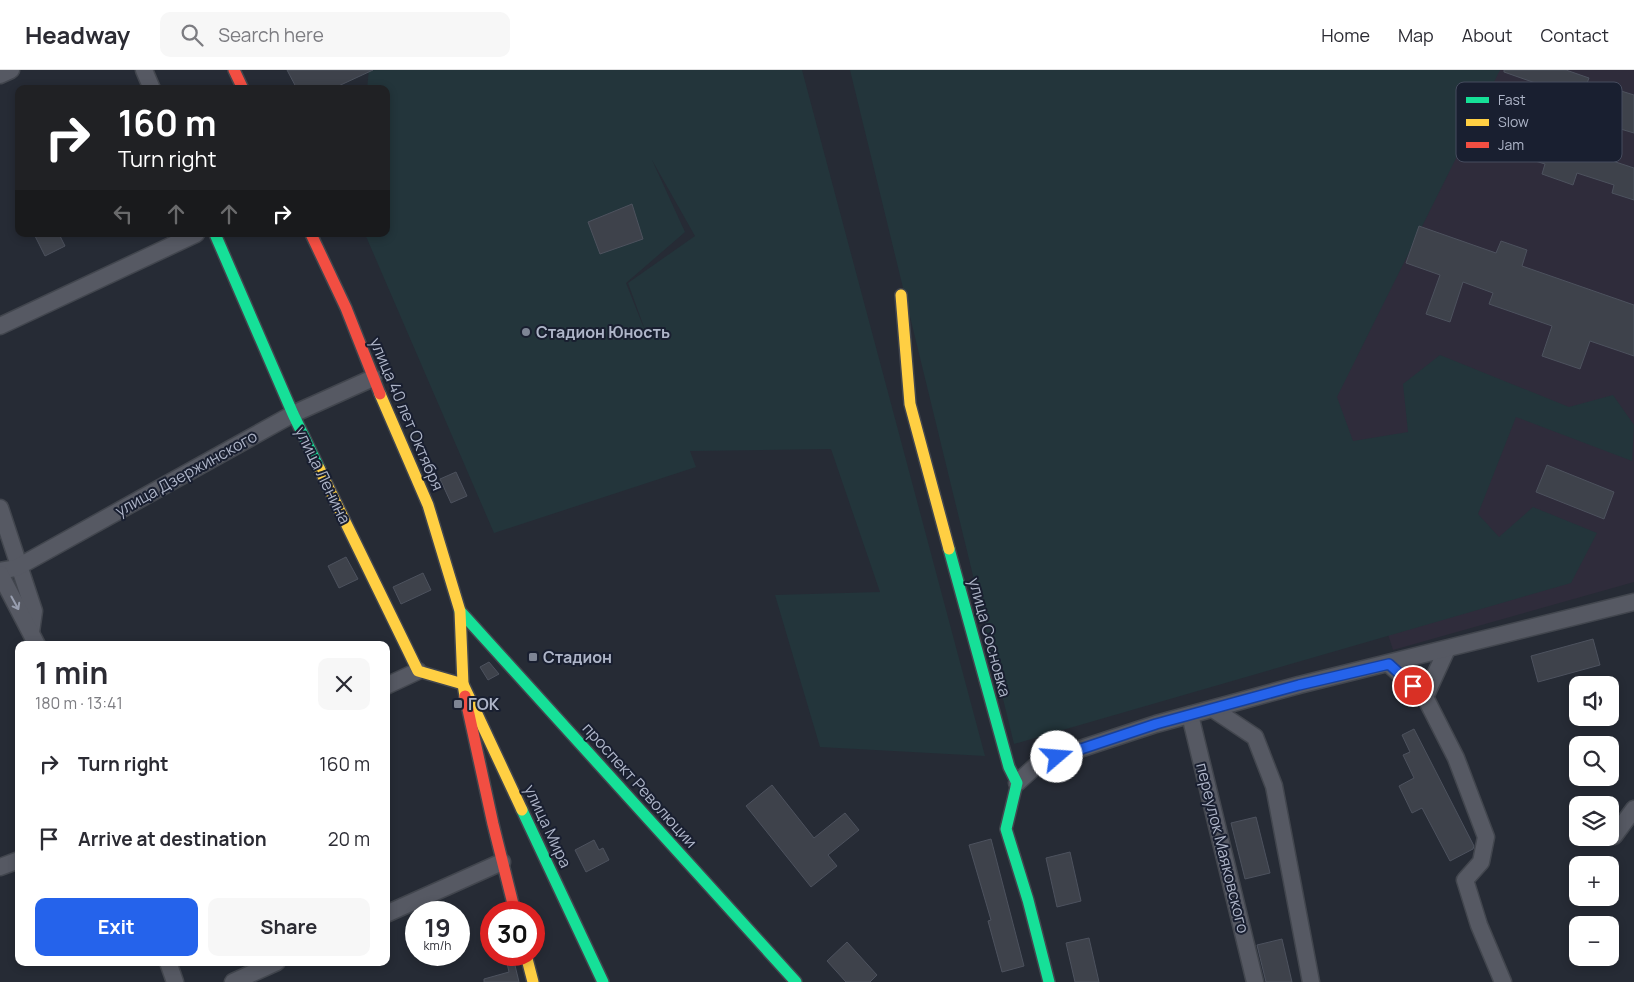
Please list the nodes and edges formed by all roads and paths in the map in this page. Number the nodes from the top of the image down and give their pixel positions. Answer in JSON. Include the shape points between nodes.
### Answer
{"nodes":[{"id":1,"x":11,"y":70,"type":"edge"},
{"id":2,"x":144,"y":70,"type":"edge"},
{"id":3,"x":234,"y":70,"type":"edge"},
{"id":4,"x":0,"y":75,"type":"edge"},
{"id":5,"x":150,"y":85,"type":"edge"},
{"id":6,"x":241,"y":85,"type":"edge"},
{"id":7,"x":190,"y":237,"type":"edge"},
{"id":8,"x":216,"y":237,"type":"edge"},
{"id":9,"x":312,"y":237,"type":"edge"},
{"id":10,"x":901,"y":295,"type":"dead end"},
{"id":11,"x":0,"y":326,"type":"edge"},
{"id":12,"x":373,"y":378,"type":"junction"},
{"id":13,"x":293,"y":414,"type":"junction"},
{"id":14,"x":0,"y":508,"type":"edge"},
{"id":15,"x":20,"y":565,"type":"junction"},
{"id":16,"x":0,"y":572,"type":"edge"},
{"id":17,"x":1634,"y":602,"type":"edge"},
{"id":18,"x":460,"y":611,"type":"junction"},
{"id":19,"x":34,"y":639,"type":"edge"},
{"id":20,"x":1447,"y":649,"type":"junction"},
{"id":21,"x":1389,"y":664,"type":"junction"},
{"id":22,"x":418,"y":670,"type":"junction"},
{"id":23,"x":390,"y":684,"type":"edge"},
{"id":24,"x":463,"y":684,"type":"junction"},
{"id":25,"x":1425,"y":697,"type":"junction"},
{"id":26,"x":1213,"y":709,"type":"junction"},
{"id":27,"x":1190,"y":715,"type":"junction"},
{"id":28,"x":1017,"y":783,"type":"junction"},
{"id":29,"x":1634,"y":809,"type":"edge"},
{"id":30,"x":1619,"y":829,"type":"edge"},
{"id":31,"x":15,"y":861,"type":"edge"},
{"id":32,"x":502,"y":862,"type":"junction"},
{"id":33,"x":0,"y":867,"type":"edge"},
{"id":34,"x":512,"y":901,"type":"edge"},
{"id":35,"x":390,"y":912,"type":"edge"},
{"id":36,"x":169,"y":966,"type":"edge"},
{"id":37,"x":268,"y":966,"type":"edge"},
{"id":38,"x":529,"y":966,"type":"edge"},
{"id":39,"x":175,"y":982,"type":"edge"},
{"id":40,"x":233,"y":982,"type":"edge"},
{"id":41,"x":533,"y":982,"type":"edge"},
{"id":42,"x":603,"y":982,"type":"edge"},
{"id":43,"x":796,"y":982,"type":"edge"},
{"id":44,"x":1049,"y":982,"type":"edge"},
{"id":45,"x":1255,"y":982,"type":"edge"},
{"id":46,"x":1311,"y":982,"type":"edge"},
{"id":47,"x":1503,"y":982,"type":"edge"}],
"edges":[{"from":1,"to":4,"type":"street"},
{"from":2,"to":5,"type":"street"},
{"from":3,"to":6,"type":"street"},
{"from":7,"to":11,"type":"street"},
{"from":8,"to":13,"type":"street","name":"улица Ленина"},
{"from":9,"to":12,"type":"street","name":"улица 40 лет Октября","via":[[346,308]]},
{"from":10,"to":28,"type":"street","name":"улица Сосновка","via":[[910,404],[1009,767]]},
{"from":12,"to":13,"type":"street","name":"улица Дзержинского"},
{"from":12,"to":18,"type":"street","name":"улица 40 лет Октября","via":[[428,505]]},
{"from":13,"to":15,"type":"street","name":"улица Дзержинского"},
{"from":13,"to":22,"type":"street","name":"улица Ленина"},
{"from":14,"to":15,"type":"street"},
{"from":15,"to":16,"type":"street","name":"улица Дзержинского"},
{"from":15,"to":19,"type":"street","via":[[34,611]]},
{"from":16,"to":19,"type":"street","one_way":true},
{"from":17,"to":20,"type":"street"},
{"from":18,"to":24,"type":"street"},
{"from":18,"to":43,"type":"street","name":"проспект Революции"},
{"from":20,"to":21,"type":"street"},
{"from":20,"to":25,"type":"street"},
{"from":21,"to":25,"type":"street"},
{"from":21,"to":26,"type":"street"},
{"from":22,"to":23,"type":"street"},
{"from":22,"to":24,"type":"street"},
{"from":24,"to":32,"type":"street"},
{"from":24,"to":42,"type":"street","name":"улица Мира"},
{"from":25,"to":47,"type":"street","via":[[1456,758],[1486,837],[1481,862],[1465,880],[1479,925]]},
{"from":26,"to":27,"type":"street"},
{"from":26,"to":46,"type":"street","via":[[1255,738],[1274,786]]},
{"from":27,"to":28,"type":"street","via":[[1040,762]]},
{"from":27,"to":45,"type":"street","name":"переулок Маяковского"},
{"from":28,"to":44,"type":"street","via":[[1006,829]]},
{"from":29,"to":30,"type":"street"},
{"from":31,"to":33,"type":"street"},
{"from":32,"to":34,"type":"street"},
{"from":32,"to":35,"type":"street"},
{"from":36,"to":39,"type":"street"},
{"from":37,"to":40,"type":"street"},
{"from":38,"to":41,"type":"street"}]}
